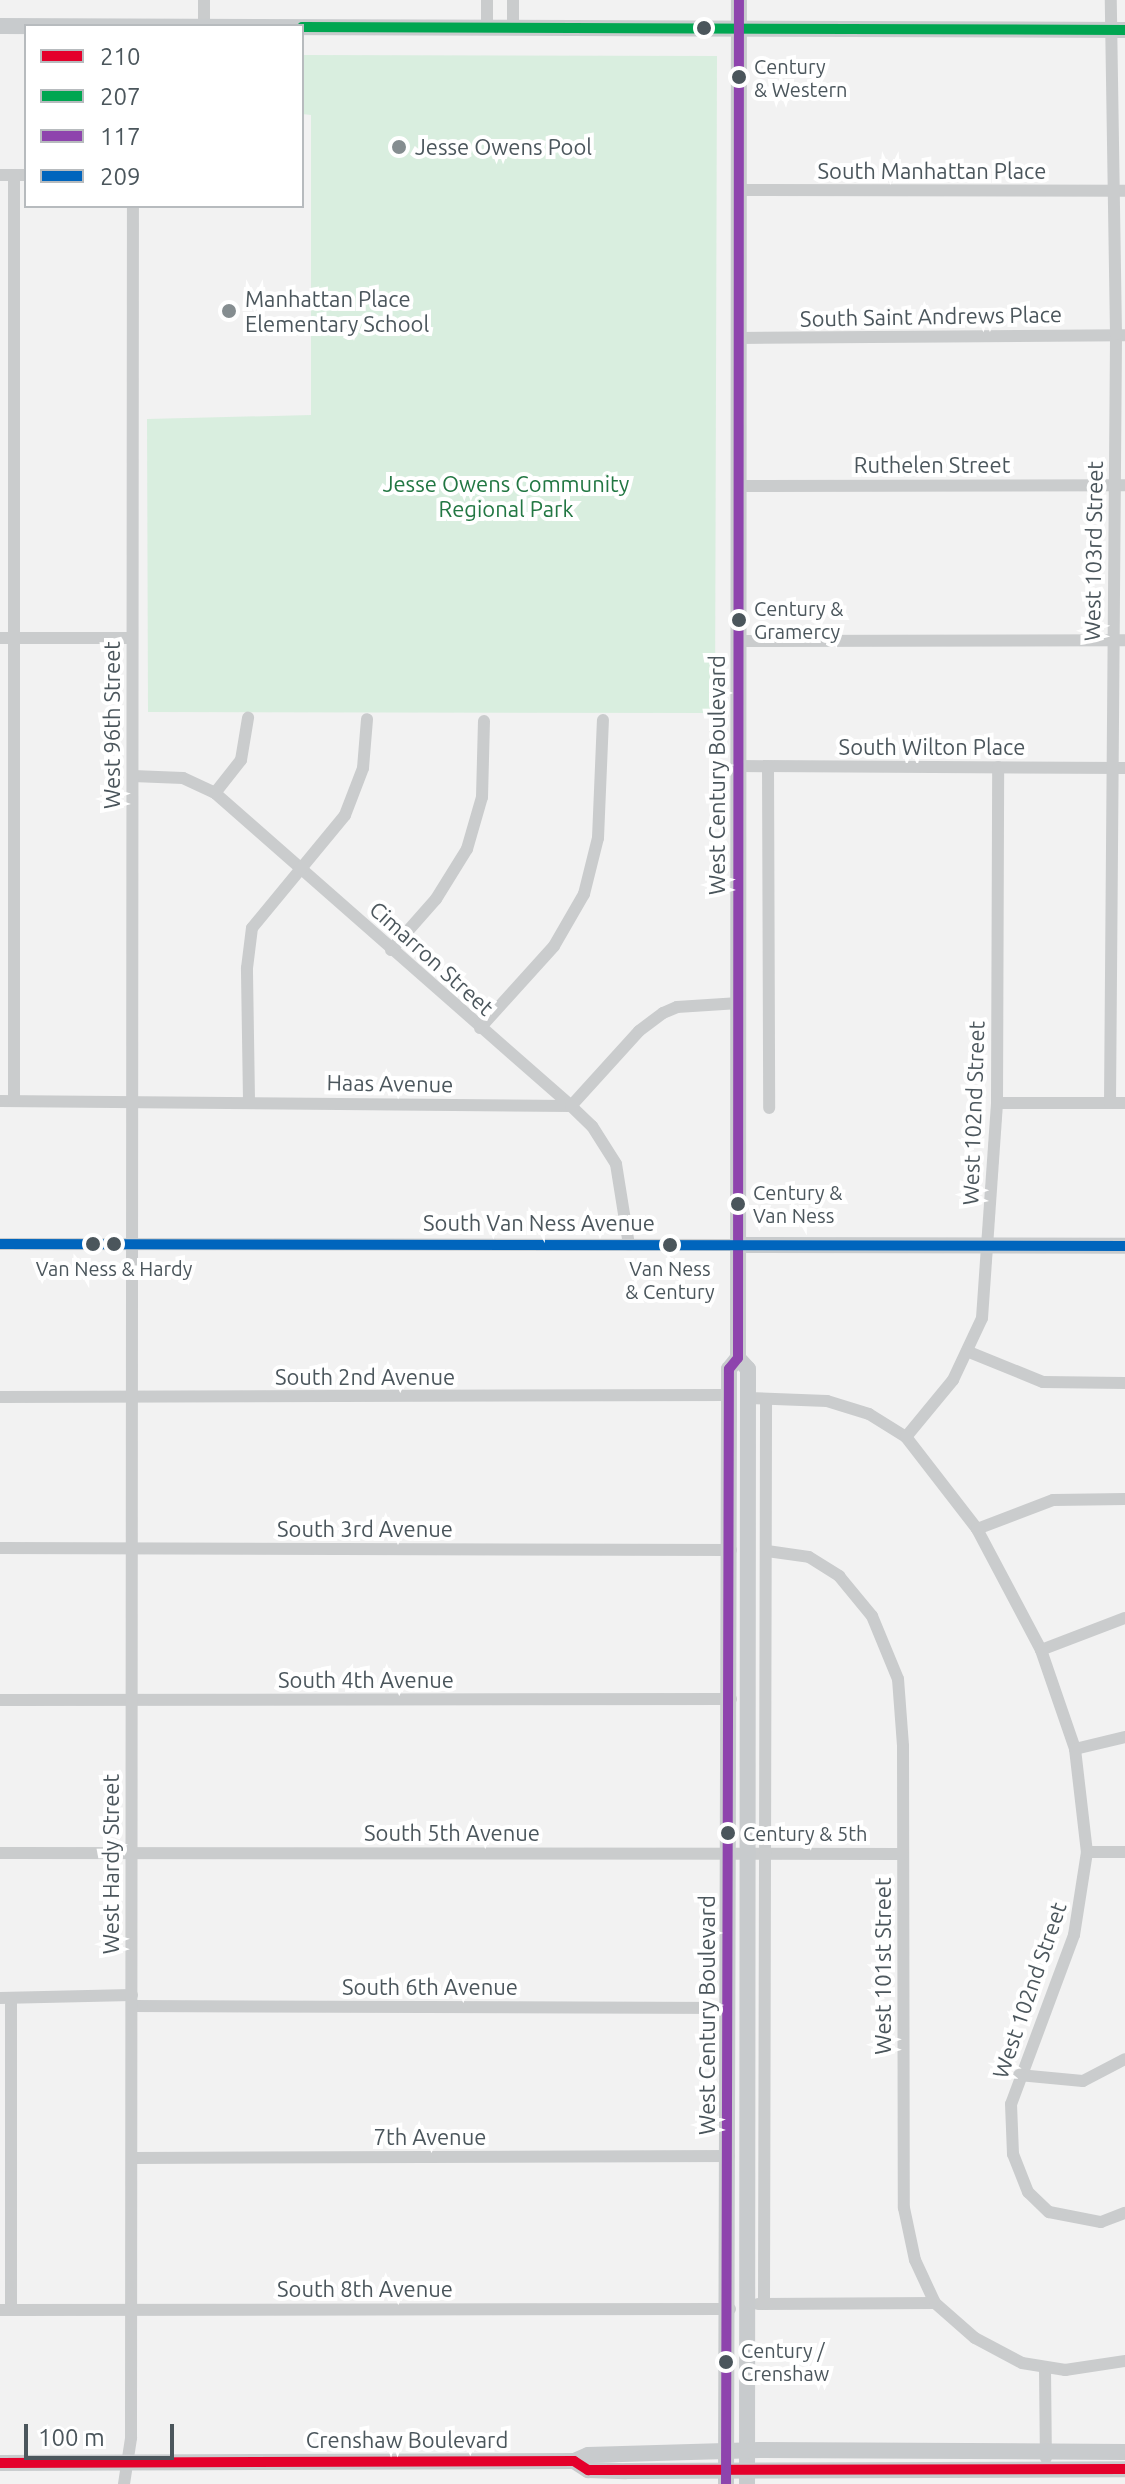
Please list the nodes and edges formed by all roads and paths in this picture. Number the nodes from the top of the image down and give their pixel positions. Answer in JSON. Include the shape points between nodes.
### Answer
{"nodes":[{"id":1,"x":204,"y":0,"type":"edge"},
{"id":2,"x":487,"y":0,"type":"edge"},
{"id":3,"x":513,"y":0,"type":"edge"},
{"id":4,"x":739,"y":0,"type":"edge"},
{"id":5,"x":1111,"y":0,"type":"edge"},
{"id":6,"x":204,"y":24,"type":"edge"},
{"id":7,"x":304,"y":25,"type":"edge"},
{"id":8,"x":487,"y":25,"type":"junction"},
{"id":9,"x":513,"y":25,"type":"junction"},
{"id":10,"x":0,"y":26,"type":"edge"},
{"id":11,"x":24,"y":26,"type":"edge"},
{"id":12,"x":739,"y":26,"type":"junction"},
{"id":13,"x":1118,"y":30,"type":"edge"},
{"id":14,"x":0,"y":175,"type":"edge"},
{"id":15,"x":20,"y":175,"type":"edge"},
{"id":16,"x":738,"y":190,"type":"junction"},
{"id":17,"x":1111,"y":191,"type":"junction"},
{"id":18,"x":1125,"y":191,"type":"edge"},
{"id":19,"x":133,"y":208,"type":"edge"},
{"id":20,"x":1120,"y":334,"type":"edge"},
{"id":21,"x":738,"y":338,"type":"junction"},
{"id":22,"x":1120,"y":485,"type":"edge"},
{"id":23,"x":739,"y":486,"type":"junction"},
{"id":24,"x":6,"y":638,"type":"edge"},
{"id":25,"x":132,"y":638,"type":"junction"},
{"id":26,"x":1111,"y":640,"type":"junction"},
{"id":27,"x":1125,"y":640,"type":"edge"},
{"id":28,"x":739,"y":641,"type":"junction"},
{"id":29,"x":248,"y":718,"type":"dead end"},
{"id":30,"x":367,"y":719,"type":"dead end"},
{"id":31,"x":603,"y":720,"type":"dead end"},
{"id":32,"x":484,"y":721,"type":"dead end"},
{"id":33,"x":739,"y":766,"type":"junction"},
{"id":34,"x":768,"y":767,"type":"junction"},
{"id":35,"x":998,"y":767,"type":"junction"},
{"id":36,"x":1111,"y":768,"type":"junction"},
{"id":37,"x":1125,"y":768,"type":"edge"},
{"id":38,"x":133,"y":776,"type":"junction"},
{"id":39,"x":215,"y":793,"type":"junction"},
{"id":40,"x":302,"y":867,"type":"junction"},
{"id":41,"x":391,"y":950,"type":"junction"},
{"id":42,"x":739,"y":1003,"type":"junction"},
{"id":43,"x":480,"y":1028,"type":"junction"},
{"id":44,"x":131,"y":1100,"type":"junction"},
{"id":45,"x":249,"y":1100,"type":"junction"},
{"id":46,"x":7,"y":1101,"type":"edge"},
{"id":47,"x":997,"y":1103,"type":"junction"},
{"id":48,"x":1110,"y":1103,"type":"junction"},
{"id":49,"x":1125,"y":1103,"type":"edge"},
{"id":50,"x":571,"y":1106,"type":"junction"},
{"id":51,"x":769,"y":1108,"type":"dead end"},
{"id":52,"x":0,"y":1244,"type":"edge"},
{"id":53,"x":131,"y":1244,"type":"junction"},
{"id":54,"x":629,"y":1245,"type":"junction"},
{"id":55,"x":738,"y":1245,"type":"junction"},
{"id":56,"x":987,"y":1246,"type":"junction"},
{"id":57,"x":1125,"y":1246,"type":"edge"},
{"id":58,"x":969,"y":1352,"type":"junction"},
{"id":59,"x":738,"y":1358,"type":"junction"},
{"id":60,"x":1125,"y":1383,"type":"edge"},
{"id":61,"x":729,"y":1395,"type":"junction"},
{"id":62,"x":0,"y":1397,"type":"edge"},
{"id":63,"x":131,"y":1397,"type":"junction"},
{"id":64,"x":748,"y":1398,"type":"junction"},
{"id":65,"x":766,"y":1399,"type":"junction"},
{"id":66,"x":906,"y":1437,"type":"junction"},
{"id":67,"x":1125,"y":1499,"type":"edge"},
{"id":68,"x":977,"y":1529,"type":"junction"},
{"id":69,"x":0,"y":1548,"type":"edge"},
{"id":70,"x":130,"y":1548,"type":"junction"},
{"id":71,"x":731,"y":1550,"type":"junction"},
{"id":72,"x":767,"y":1551,"type":"junction"},
{"id":73,"x":1125,"y":1618,"type":"edge"},
{"id":74,"x":1041,"y":1650,"type":"junction"},
{"id":75,"x":731,"y":1699,"type":"junction"},
{"id":76,"x":0,"y":1700,"type":"edge"},
{"id":77,"x":129,"y":1700,"type":"junction"},
{"id":78,"x":1125,"y":1737,"type":"edge"},
{"id":79,"x":1075,"y":1749,"type":"junction"},
{"id":80,"x":1087,"y":1852,"type":"junction"},
{"id":81,"x":1125,"y":1852,"type":"edge"},
{"id":82,"x":0,"y":1853,"type":"edge"},
{"id":83,"x":131,"y":1853,"type":"junction"},
{"id":84,"x":737,"y":1853,"type":"junction"},
{"id":85,"x":766,"y":1854,"type":"junction"},
{"id":86,"x":903,"y":1854,"type":"junction"},
{"id":87,"x":6,"y":1998,"type":"edge"},
{"id":88,"x":132,"y":2000,"type":"junction"},
{"id":89,"x":728,"y":2008,"type":"junction"},
{"id":90,"x":1125,"y":2059,"type":"edge"},
{"id":91,"x":1019,"y":2075,"type":"junction"},
{"id":92,"x":729,"y":2156,"type":"junction"},
{"id":93,"x":132,"y":2158,"type":"junction"},
{"id":94,"x":1125,"y":2213,"type":"edge"},
{"id":95,"x":935,"y":2303,"type":"junction"},
{"id":96,"x":747,"y":2304,"type":"junction"},
{"id":97,"x":764,"y":2304,"type":"junction"},
{"id":98,"x":131,"y":2309,"type":"junction"},
{"id":99,"x":730,"y":2309,"type":"junction"},
{"id":100,"x":6,"y":2310,"type":"edge"},
{"id":101,"x":1125,"y":2361,"type":"edge"},
{"id":102,"x":1045,"y":2369,"type":"junction"},
{"id":103,"x":747,"y":2451,"type":"junction"},
{"id":104,"x":726,"y":2452,"type":"junction"},
{"id":105,"x":1125,"y":2452,"type":"edge"},
{"id":106,"x":1046,"y":2460,"type":"junction"},
{"id":107,"x":574,"y":2461,"type":"junction"},
{"id":108,"x":0,"y":2463,"type":"edge"},
{"id":109,"x":128,"y":2463,"type":"junction"},
{"id":110,"x":1125,"y":2469,"type":"edge"},
{"id":111,"x":624,"y":2477,"type":"edge"},
{"id":112,"x":726,"y":2478,"type":"edge"},
{"id":113,"x":747,"y":2478,"type":"edge"},
{"id":114,"x":124,"y":2484,"type":"edge"}],
"edges":[{"from":1,"to":6,"type":"street"},
{"from":2,"to":8,"type":"street"},
{"from":3,"to":9,"type":"street"},
{"from":4,"to":12,"type":"main road","name":"West Century Boulevard"},
{"from":5,"to":13,"type":"street","name":"West 103rd Street"},
{"from":7,"to":8,"type":"main road"},
{"from":8,"to":9,"type":"main road"},
{"from":9,"to":12,"type":"main road"},
{"from":10,"to":11,"type":"main road"},
{"from":12,"to":13,"type":"main road"},
{"from":12,"to":16,"type":"main road","name":"West Century Boulevard"},
{"from":13,"to":17,"type":"street","name":"West 103rd Street"},
{"from":14,"to":15,"type":"street"},
{"from":15,"to":24,"type":"street"},
{"from":16,"to":17,"type":"street","name":"South Manhattan Place"},
{"from":16,"to":21,"type":"main road","name":"West Century Boulevard"},
{"from":17,"to":18,"type":"street","name":"South Manhattan Place"},
{"from":17,"to":20,"type":"street","name":"West 103rd Street"},
{"from":19,"to":25,"type":"street","name":"West 96th Street"},
{"from":20,"to":21,"type":"street","name":"South Saint Andrews Place"},
{"from":20,"to":22,"type":"street","name":"West 103rd Street"},
{"from":21,"to":23,"type":"main road","name":"West Century Boulevard"},
{"from":22,"to":23,"type":"street","name":"Ruthelen Street"},
{"from":22,"to":26,"type":"street","name":"West 103rd Street"},
{"from":23,"to":28,"type":"main road","name":"West Century Boulevard"},
{"from":24,"to":25,"type":"street"},
{"from":24,"to":46,"type":"street"},
{"from":25,"to":38,"type":"street","name":"West 96th Street"},
{"from":26,"to":27,"type":"street"},
{"from":26,"to":28,"type":"street"},
{"from":26,"to":36,"type":"street","name":"West 103rd Street"},
{"from":28,"to":33,"type":"main road","name":"West Century Boulevard"},
{"from":29,"to":39,"type":"street","via":[[241,760]]},
{"from":30,"to":40,"type":"street","via":[[356,793],[330,836]]},
{"from":31,"to":43,"type":"street","via":[[598,838],[584,894],[554,946]]},
{"from":32,"to":41,"type":"street","via":[[482,797],[467,849],[436,899]]},
{"from":33,"to":34,"type":"street","name":"South Wilton Place"},
{"from":33,"to":42,"type":"main road","name":"West Century Boulevard"},
{"from":34,"to":35,"type":"street","name":"South Wilton Place"},
{"from":34,"to":51,"type":"street"},
{"from":35,"to":36,"type":"street","name":"South Wilton Place"},
{"from":35,"to":47,"type":"street","name":"West 102nd Street"},
{"from":36,"to":37,"type":"street","name":"South Wilton Place"},
{"from":36,"to":48,"type":"street","name":"West 103rd Street"},
{"from":38,"to":39,"type":"street","name":"Cimarron Street","via":[[183,778]]},
{"from":38,"to":44,"type":"street","name":"West 96th Street"},
{"from":39,"to":40,"type":"street","name":"Cimarron Street"},
{"from":40,"to":41,"type":"street","name":"Cimarron Street"},
{"from":40,"to":45,"type":"street","via":[[263,912],[248,945]]},
{"from":41,"to":43,"type":"street","name":"Cimarron Street"},
{"from":42,"to":50,"type":"street","via":[[677,1007],[663,1013],[639,1031]]},
{"from":42,"to":55,"type":"main road","name":"West Century Boulevard"},
{"from":43,"to":50,"type":"street","name":"Cimarron Street"},
{"from":44,"to":45,"type":"street","name":"Haas Avenue"},
{"from":44,"to":46,"type":"street","name":"Haas Avenue"},
{"from":44,"to":53,"type":"street","name":"West 96th Street"},
{"from":45,"to":50,"type":"street","name":"Haas Avenue"},
{"from":47,"to":48,"type":"street"},
{"from":47,"to":56,"type":"street","name":"West 102nd Street"},
{"from":48,"to":49,"type":"street"},
{"from":50,"to":54,"type":"street","name":"Cimarron Street","via":[[592,1126],[616,1164]]},
{"from":52,"to":53,"type":"street","name":"South Van Ness Avenue"},
{"from":53,"to":54,"type":"street","name":"South Van Ness Avenue"},
{"from":53,"to":63,"type":"street","name":"West Hardy Street"},
{"from":54,"to":55,"type":"street","name":"South Van Ness Avenue"},
{"from":55,"to":56,"type":"main road","name":"South Van Ness Avenue"},
{"from":55,"to":59,"type":"main road","name":"West Century Boulevard"},
{"from":56,"to":57,"type":"main road","name":"South Van Ness Avenue"},
{"from":56,"to":58,"type":"street","name":"West 102nd Street","via":[[982,1318]]},
{"from":58,"to":60,"type":"street","via":[[1043,1382]]},
{"from":58,"to":66,"type":"street","name":"West 102nd Street"},
{"from":59,"to":61,"type":"main road","name":"West Century Boulevard","via":[[729,1369]]},
{"from":59,"to":64,"type":"main road","name":"West Century Boulevard","via":[[748,1369]]},
{"from":61,"to":63,"type":"street","name":"South 2nd Avenue"},
{"from":61,"to":71,"type":"main road","name":"West Century Boulevard"},
{"from":62,"to":63,"type":"street","name":"South 2nd Avenue"},
{"from":63,"to":70,"type":"street","name":"West Hardy Street"},
{"from":64,"to":65,"type":"street"},
{"from":64,"to":84,"type":"main road","name":"West Century Boulevard"},
{"from":65,"to":66,"type":"street","via":[[827,1401],[869,1414]]},
{"from":65,"to":72,"type":"street"},
{"from":66,"to":68,"type":"street","name":"West 102nd Street"},
{"from":67,"to":68,"type":"street","via":[[1053,1500]]},
{"from":68,"to":74,"type":"street","name":"West 102nd Street"},
{"from":69,"to":70,"type":"street","name":"South 3rd Avenue"},
{"from":70,"to":71,"type":"street","name":"South 3rd Avenue"},
{"from":70,"to":77,"type":"street","name":"West Hardy Street"},
{"from":71,"to":75,"type":"main road","name":"West Century Boulevard"},
{"from":72,"to":85,"type":"street"},
{"from":72,"to":86,"type":"street","name":"West 101st Street","via":[[825,1564],[859,1597],[888,1648],[902,1710]]},
{"from":73,"to":74,"type":"street"},
{"from":74,"to":79,"type":"street","name":"West 102nd Street"},
{"from":75,"to":77,"type":"street","name":"South 4th Avenue"},
{"from":75,"to":84,"type":"main road","name":"West Century Boulevard"},
{"from":76,"to":77,"type":"street","name":"South 4th Avenue"},
{"from":77,"to":83,"type":"street","name":"West Hardy Street"},
{"from":78,"to":79,"type":"street"},
{"from":79,"to":80,"type":"street","name":"West 102nd Street"},
{"from":80,"to":81,"type":"street"},
{"from":80,"to":91,"type":"street","name":"West 102nd Street","via":[[1074,1935]]},
{"from":82,"to":83,"type":"street","name":"South 5th Avenue"},
{"from":83,"to":84,"type":"street","name":"South 5th Avenue"},
{"from":83,"to":88,"type":"street","name":"West Hardy Street"},
{"from":84,"to":85,"type":"street","name":"South 5th Avenue"},
{"from":84,"to":89,"type":"main road","name":"West Century Boulevard"},
{"from":84,"to":96,"type":"main road","name":"West Century Boulevard"},
{"from":85,"to":86,"type":"street","name":"South 5th Avenue"},
{"from":85,"to":97,"type":"street"},
{"from":86,"to":95,"type":"street","name":"West 101st Street","via":[[904,2208],[915,2260]]},
{"from":87,"to":88,"type":"street","name":"South 6th Avenue"},
{"from":87,"to":100,"type":"street"},
{"from":88,"to":89,"type":"street","name":"South 6th Avenue"},
{"from":88,"to":93,"type":"street","name":"West Hardy Street"},
{"from":89,"to":92,"type":"main road","name":"West Century Boulevard"},
{"from":90,"to":91,"type":"street","via":[[1083,2081]]},
{"from":91,"to":94,"type":"street","name":"West 102nd Street","via":[[1010,2117],[1015,2166],[1035,2201],[1064,2219],[1101,2222]]},
{"from":92,"to":93,"type":"street","name":"7th Avenue"},
{"from":92,"to":99,"type":"main road","name":"West Century Boulevard"},
{"from":93,"to":98,"type":"street","name":"West Hardy Street"},
{"from":95,"to":97,"type":"street"},
{"from":95,"to":102,"type":"street","via":[[975,2338]]},
{"from":96,"to":97,"type":"street"},
{"from":96,"to":103,"type":"main road","name":"West Century Boulevard"},
{"from":98,"to":99,"type":"street","name":"South 8th Avenue"},
{"from":98,"to":100,"type":"street","name":"South 8th Avenue"},
{"from":98,"to":109,"type":"street","name":"West Hardy Street"},
{"from":99,"to":104,"type":"main road","name":"West Century Boulevard"},
{"from":101,"to":102,"type":"street"},
{"from":102,"to":106,"type":"street"},
{"from":103,"to":104,"type":"main road","name":"Crenshaw Boulevard"},
{"from":103,"to":106,"type":"main road","name":"Crenshaw Boulevard"},
{"from":103,"to":113,"type":"main road","name":"West Century Boulevard"},
{"from":104,"to":107,"type":"main road","name":"Crenshaw Boulevard","via":[[588,2455]]},
{"from":104,"to":112,"type":"main road","name":"West Century Boulevard"},
{"from":105,"to":106,"type":"main road","name":"Crenshaw Boulevard"},
{"from":106,"to":110,"type":"main road","name":"Crenshaw Boulevard"},
{"from":106,"to":113,"type":"main road","name":"Crenshaw Boulevard"},
{"from":107,"to":109,"type":"main road","name":"Crenshaw Boulevard"},
{"from":107,"to":111,"type":"main road","name":"Crenshaw Boulevard","via":[[588,2470]]},
{"from":108,"to":109,"type":"main road","name":"Crenshaw Boulevard"},
{"from":109,"to":114,"type":"street","name":"West Hardy Street"},
{"from":111,"to":112,"type":"main road","name":"Crenshaw Boulevard"},
{"from":112,"to":113,"type":"main road","name":"Crenshaw Boulevard"}]}
